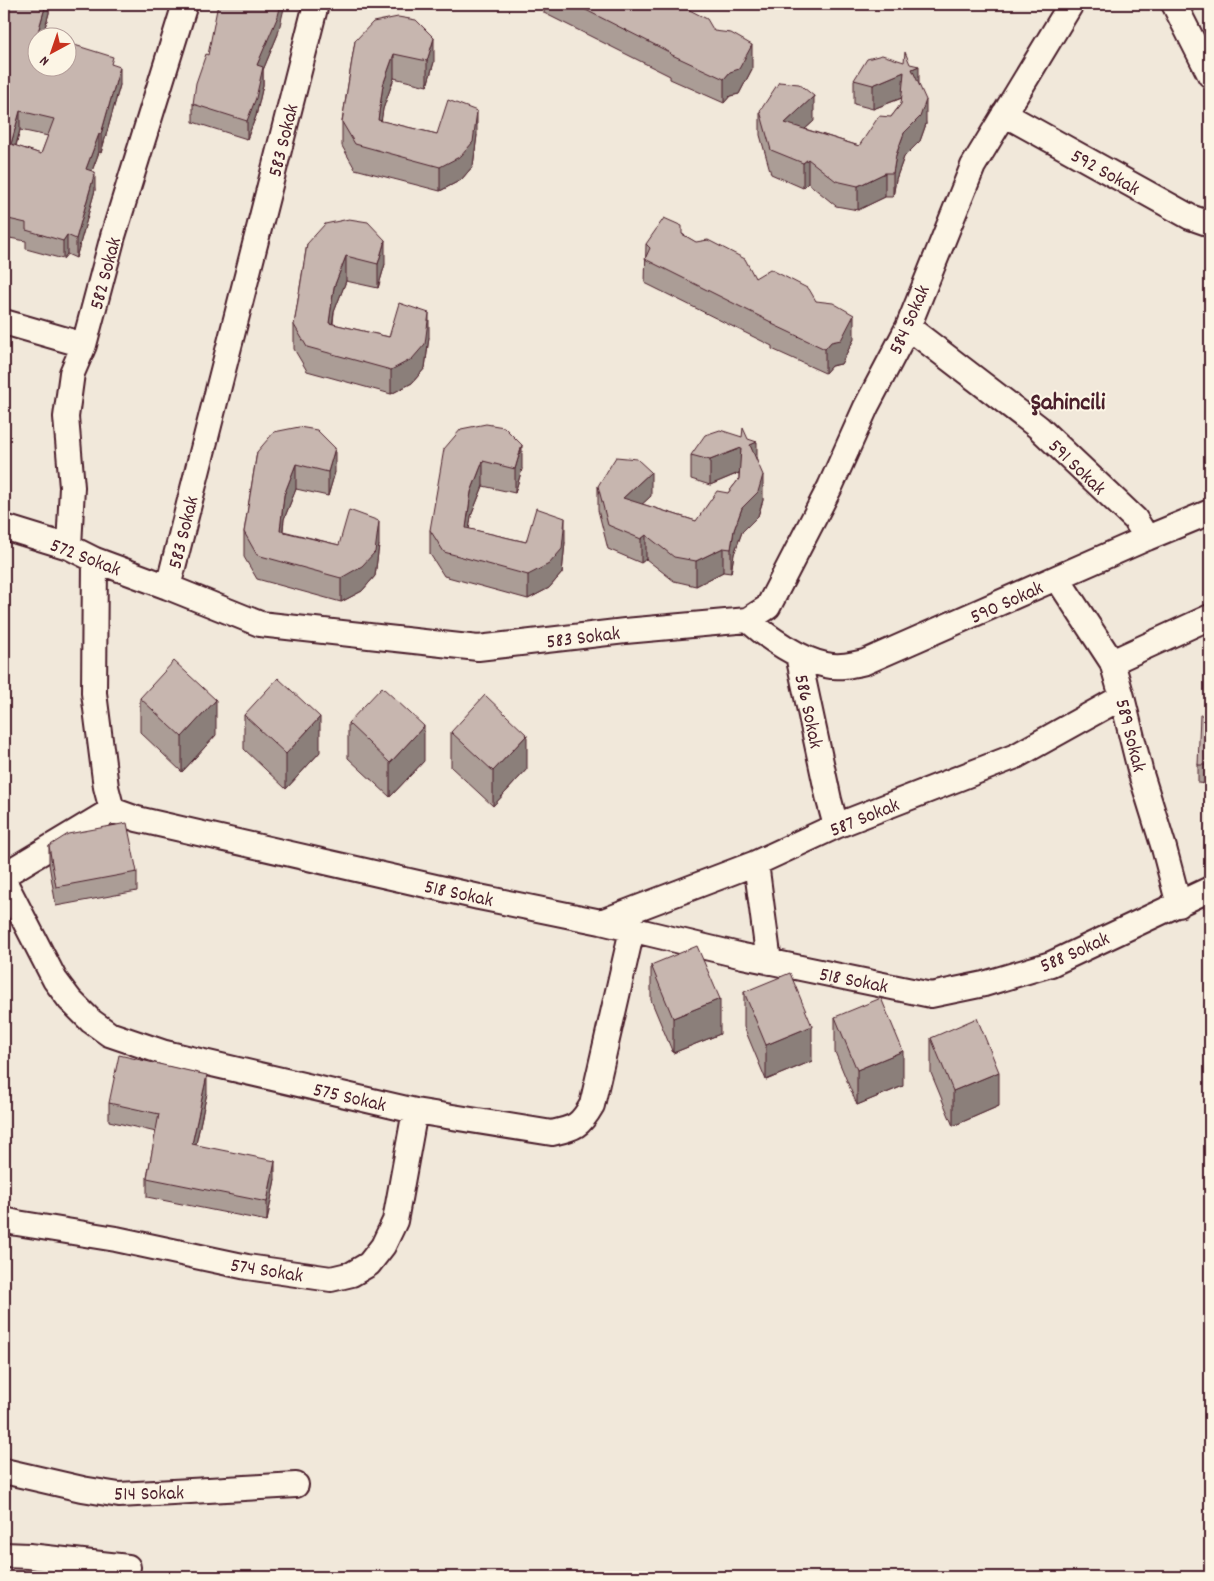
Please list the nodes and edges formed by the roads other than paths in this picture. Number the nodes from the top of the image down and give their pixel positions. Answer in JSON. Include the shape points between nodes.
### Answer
{"nodes":[{"id":1,"x":183,"y":4,"type":"edge"},
{"id":2,"x":316,"y":4,"type":"edge"},
{"id":3,"x":1071,"y":4,"type":"edge"},
{"id":4,"x":1174,"y":4,"type":"edge"},
{"id":5,"x":1207,"y":59,"type":"edge"},
{"id":6,"x":1004,"y":114,"type":"junction"},
{"id":7,"x":1210,"y":224,"type":"edge"},
{"id":8,"x":4,"y":322,"type":"edge"},
{"id":9,"x":908,"y":326,"type":"junction"},
{"id":10,"x":84,"y":345,"type":"junction"},
{"id":11,"x":1210,"y":512,"type":"edge"},
{"id":12,"x":4,"y":527,"type":"edge"},
{"id":13,"x":1148,"y":538,"type":"junction"},
{"id":14,"x":69,"y":548,"type":"junction"},
{"id":15,"x":95,"y":560,"type":"junction"},
{"id":16,"x":1057,"y":578,"type":"junction"},
{"id":17,"x":168,"y":587,"type":"junction"},
{"id":18,"x":1210,"y":617,"type":"edge"},
{"id":19,"x":743,"y":621,"type":"junction"},
{"id":20,"x":798,"y":655,"type":"junction"},
{"id":21,"x":1112,"y":662,"type":"junction"},
{"id":22,"x":1122,"y":697,"type":"junction"},
{"id":23,"x":112,"y":810,"type":"junction"},
{"id":24,"x":836,"y":826,"type":"junction"},
{"id":25,"x":756,"y":864,"type":"junction"},
{"id":26,"x":4,"y":875,"type":"edge"},
{"id":27,"x":4,"y":881,"type":"edge"},
{"id":28,"x":1210,"y":889,"type":"edge"},
{"id":29,"x":1179,"y":905,"type":"junction"},
{"id":30,"x":601,"y":922,"type":"junction"},
{"id":31,"x":632,"y":930,"type":"junction"},
{"id":32,"x":769,"y":962,"type":"junction"},
{"id":33,"x":931,"y":994,"type":"joint"},
{"id":34,"x":415,"y":1111,"type":"junction"},
{"id":35,"x":4,"y":1220,"type":"edge"},
{"id":36,"x":4,"y":1471,"type":"edge"},
{"id":37,"x":296,"y":1485,"type":"dead end"},
{"id":38,"x":4,"y":1555,"type":"edge"},
{"id":39,"x":27,"y":1567,"type":"edge"},
{"id":40,"x":128,"y":1568,"type":"dead end"}],
"edges":[{"from":1,"to":10,"type":"street","name":"582 Sokak","via":[[113,236]]},
{"from":2,"to":17,"type":"street","name":"583 Sokak"},
{"from":3,"to":6,"type":"street","name":"584 Sokak"},
{"from":4,"to":5,"type":"street"},
{"from":6,"to":7,"type":"street","name":"592 Sokak","via":[[1190,217]]},
{"from":6,"to":9,"type":"street","name":"584 Sokak","via":[[973,166]]},
{"from":8,"to":10,"type":"street"},
{"from":9,"to":13,"type":"street","name":"591 Sokak","via":[[1038,427],[1135,519]]},
{"from":9,"to":19,"type":"street","name":"584 Sokak","via":[[768,607]]},
{"from":10,"to":14,"type":"street","name":"582 Sokak","via":[[72,374],[66,418],[72,487]]},
{"from":11,"to":13,"type":"street","name":"590 Sokak"},
{"from":12,"to":14,"type":"street","name":"572 Sokak"},
{"from":13,"to":16,"type":"street","name":"590 Sokak"},
{"from":14,"to":15,"type":"street","name":"572 Sokak"},
{"from":15,"to":17,"type":"street","name":"572 Sokak"},
{"from":15,"to":23,"type":"street","via":[[94,694]]},
{"from":16,"to":20,"type":"street","name":"590 Sokak","via":[[865,662],[825,665]]},
{"from":16,"to":21,"type":"street","name":"589 Sokak"},
{"from":17,"to":19,"type":"street","name":"583 Sokak","via":[[260,624],[478,648]]},
{"from":18,"to":21,"type":"street"},
{"from":19,"to":20,"type":"street","name":"586 Sokak"},
{"from":20,"to":24,"type":"street","name":"586 Sokak"},
{"from":21,"to":22,"type":"street","name":"589 Sokak"},
{"from":22,"to":24,"type":"street","name":"587 Sokak","via":[[1016,756]]},
{"from":22,"to":29,"type":"street","name":"589 Sokak"},
{"from":23,"to":26,"type":"street"},
{"from":23,"to":30,"type":"street","name":"518 Sokak","via":[[156,824]]},
{"from":24,"to":25,"type":"street","name":"587 Sokak"},
{"from":25,"to":30,"type":"street","name":"587 Sokak"},
{"from":25,"to":32,"type":"street"},
{"from":27,"to":34,"type":"street","name":"575 Sokak","via":[[55,980],[77,1007],[109,1034],[165,1053]]},
{"from":28,"to":29,"type":"street","name":"588 Sokak"},
{"from":29,"to":33,"type":"street","name":"588 Sokak","via":[[1051,964],[984,984]]},
{"from":30,"to":31,"type":"street","name":"518 Sokak"},
{"from":31,"to":32,"type":"street","name":"518 Sokak"},
{"from":31,"to":34,"type":"street","name":"575 Sokak","via":[[592,1106],[584,1120],[571,1129],[552,1133]]},
{"from":32,"to":33,"type":"street","name":"518 Sokak"},
{"from":34,"to":35,"type":"street","name":"574 Sokak","via":[[395,1221],[384,1246],[369,1264],[352,1274],[331,1279],[248,1267],[116,1239]]},
{"from":36,"to":37,"type":"street","name":"514 Sokak","via":[[118,1495]]},
{"from":38,"to":39,"type":"street"},
{"from":39,"to":40,"type":"street"}]}
